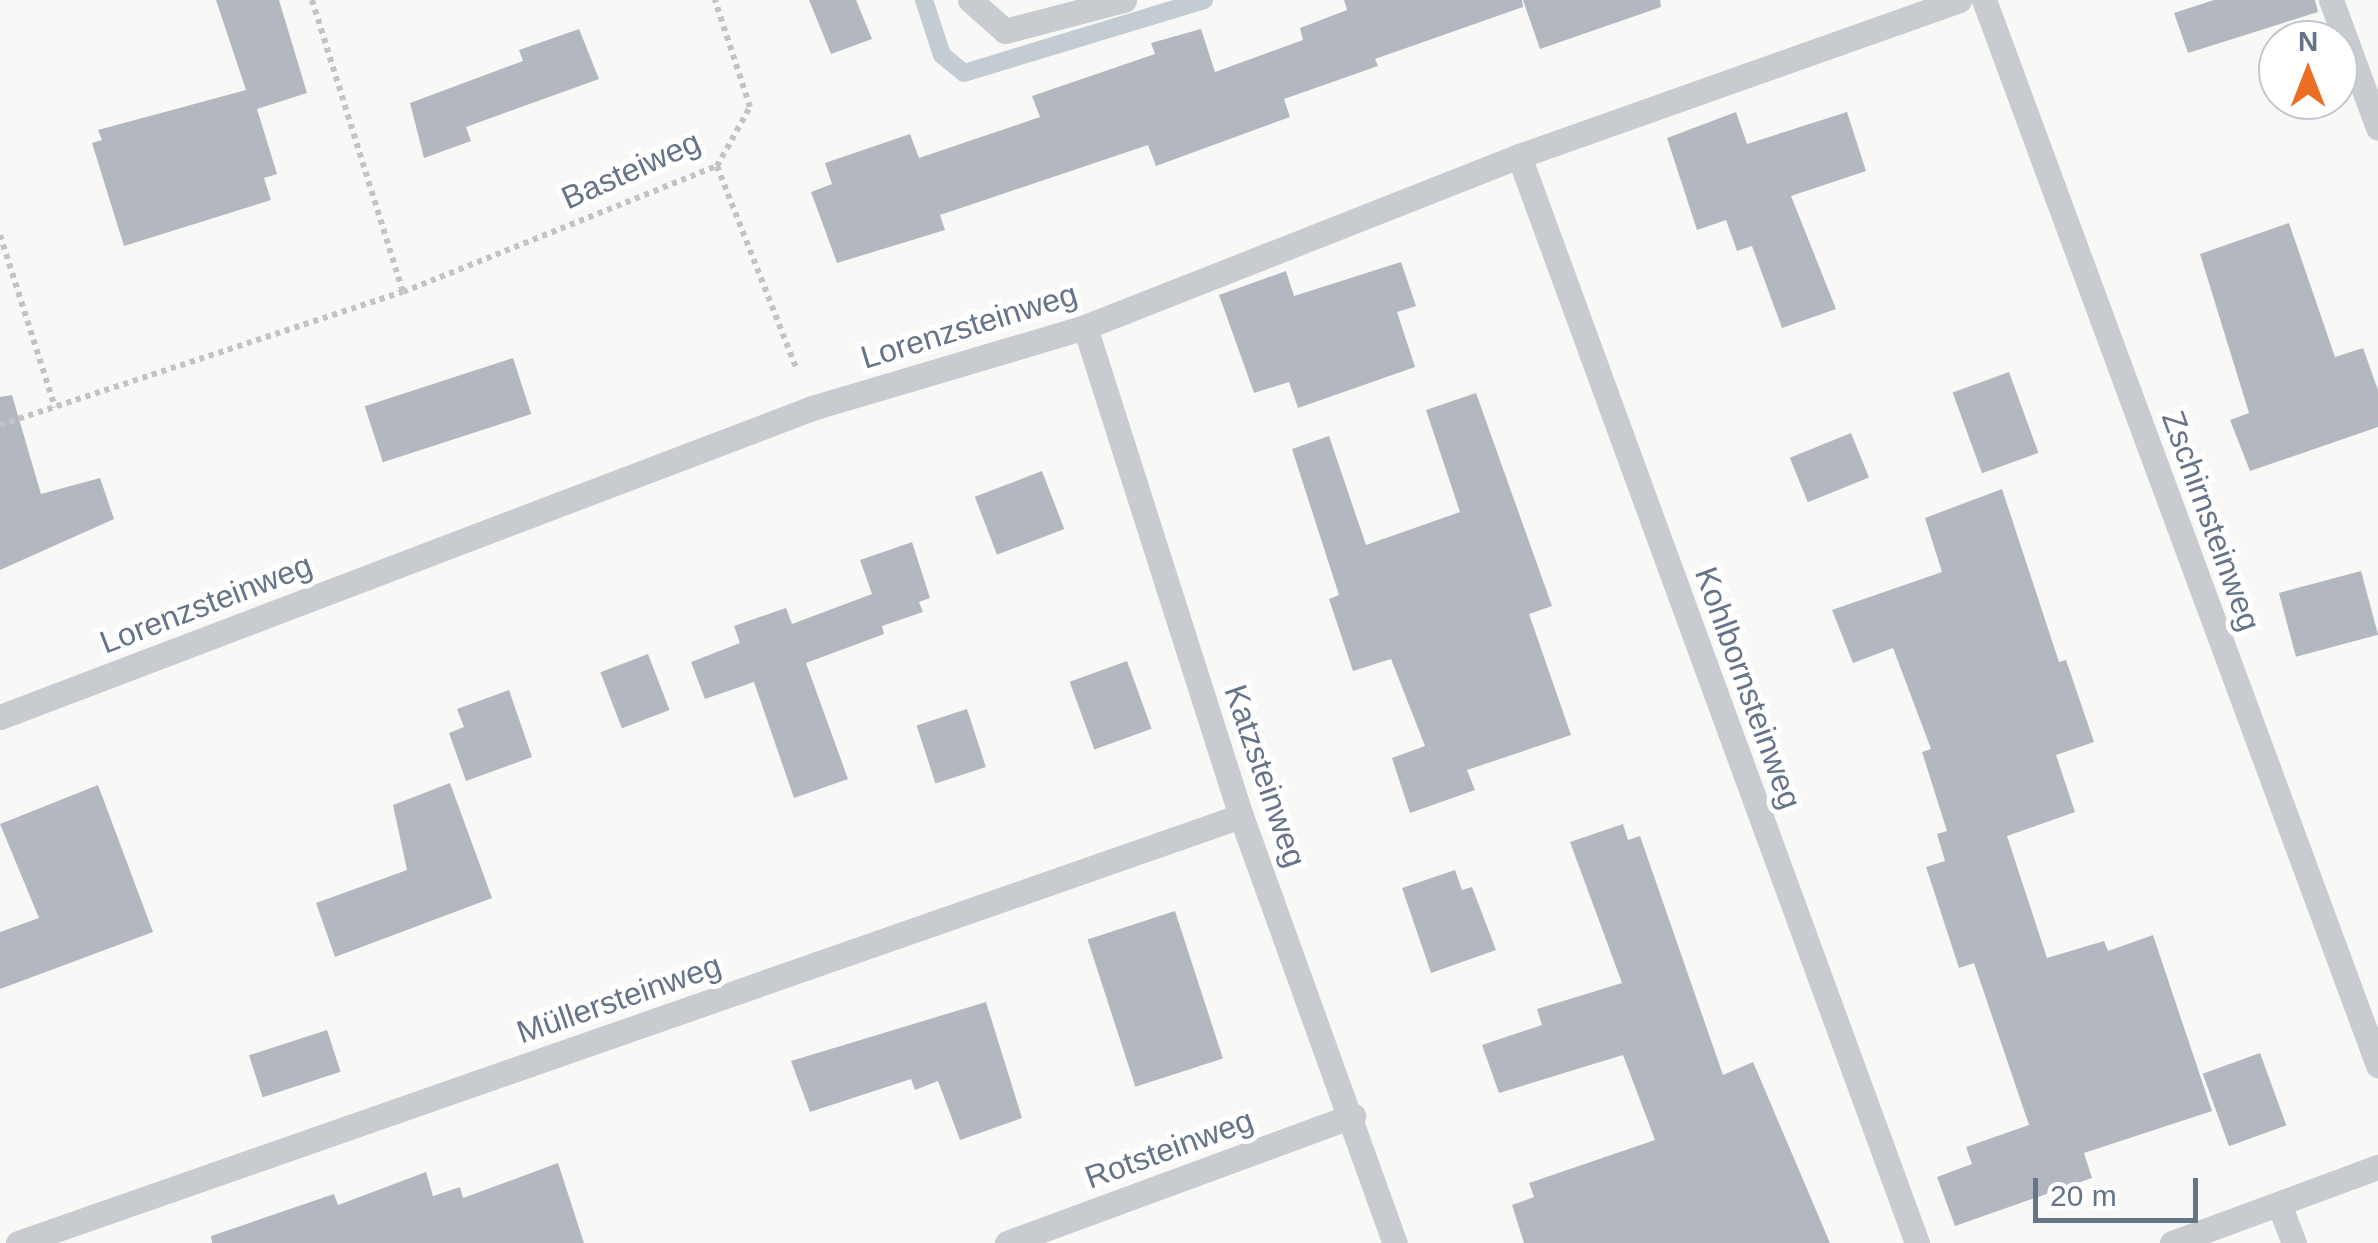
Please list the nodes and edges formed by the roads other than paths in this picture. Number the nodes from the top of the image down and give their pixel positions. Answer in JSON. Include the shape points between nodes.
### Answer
{"nodes":[{"id":1,"x":970,"y":0,"type":"edge"},
{"id":2,"x":1124,"y":0,"type":"edge"},
{"id":3,"x":1958,"y":0,"type":"edge"},
{"id":4,"x":1984,"y":0,"type":"edge"},
{"id":5,"x":2331,"y":0,"type":"edge"},
{"id":6,"x":2378,"y":128,"type":"edge"},
{"id":7,"x":1519,"y":156,"type":"junction"},
{"id":8,"x":1085,"y":326,"type":"junction"},
{"id":9,"x":0,"y":718,"type":"edge"},
{"id":10,"x":1242,"y":816,"type":"junction"},
{"id":11,"x":2378,"y":1066,"type":"edge"},
{"id":12,"x":1353,"y":1116,"type":"junction"},
{"id":13,"x":2378,"y":1167,"type":"edge"},
{"id":14,"x":2279,"y":1204,"type":"junction"},
{"id":15,"x":18,"y":1243,"type":"edge"},
{"id":16,"x":1008,"y":1243,"type":"edge"},
{"id":17,"x":1395,"y":1243,"type":"edge"},
{"id":18,"x":1917,"y":1243,"type":"edge"},
{"id":19,"x":2172,"y":1243,"type":"edge"},
{"id":20,"x":2294,"y":1243,"type":"edge"}],
"edges":[{"from":1,"to":2,"type":"lane","via":[[1006,32]]},
{"from":3,"to":7,"type":"lane","name":"Lorenzsteinweg"},
{"from":4,"to":11,"type":"lane","name":"Zschirnsteinweg"},
{"from":5,"to":6,"type":"lane"},
{"from":7,"to":8,"type":"lane","name":"Lorenzsteinweg"},
{"from":7,"to":18,"type":"lane","name":"Kohlbornsteinweg"},
{"from":8,"to":9,"type":"lane","name":"Lorenzsteinweg","via":[[812,408]]},
{"from":8,"to":10,"type":"lane","name":"Katzsteinweg"},
{"from":10,"to":12,"type":"lane","name":"Katzsteinweg"},
{"from":10,"to":15,"type":"lane","name":"Müllersteinweg"},
{"from":12,"to":16,"type":"lane","name":"Rotsteinweg"},
{"from":12,"to":17,"type":"lane","name":"Katzsteinweg"},
{"from":13,"to":14,"type":"lane"},
{"from":14,"to":19,"type":"lane"},
{"from":14,"to":20,"type":"lane"}]}
